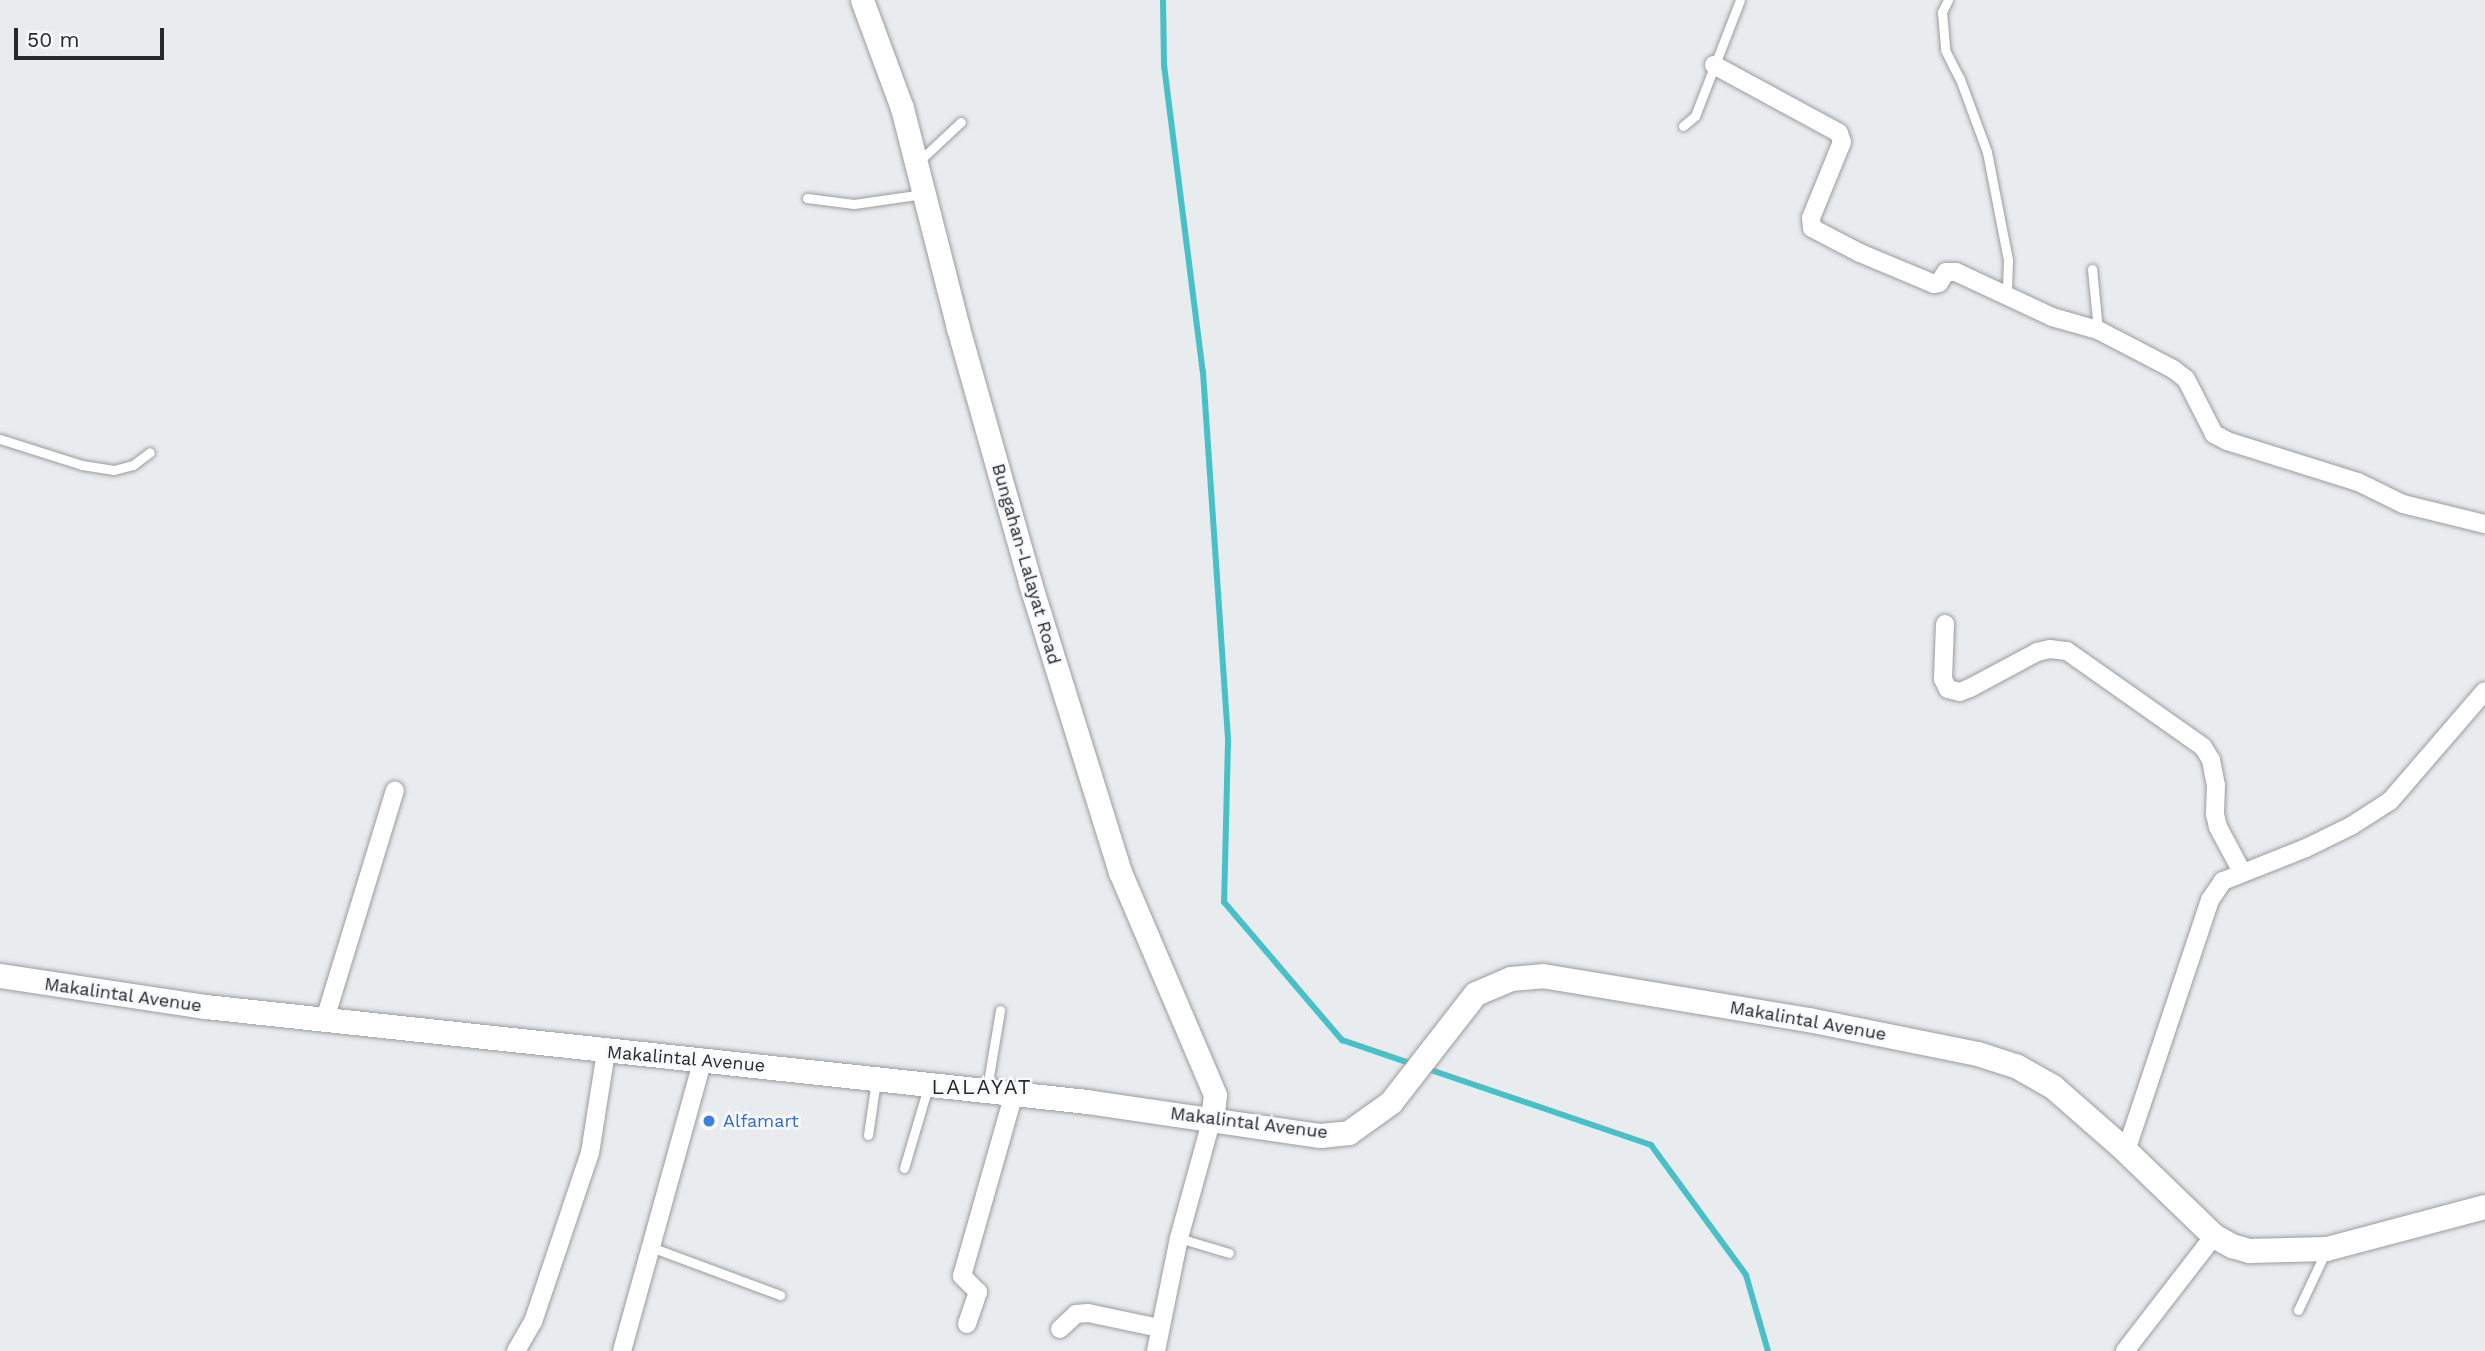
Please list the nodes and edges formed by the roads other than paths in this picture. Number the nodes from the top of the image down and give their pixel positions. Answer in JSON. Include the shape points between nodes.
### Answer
{"nodes":[{"id":1,"x":862,"y":0,"type":"edge"},
{"id":2,"x":1740,"y":0,"type":"edge"},
{"id":3,"x":1948,"y":0,"type":"edge"},
{"id":4,"x":1714,"y":65,"type":"junction"},
{"id":5,"x":961,"y":122,"type":"dead end"},
{"id":6,"x":1683,"y":126,"type":"dead end"},
{"id":7,"x":916,"y":164,"type":"junction"},
{"id":8,"x":924,"y":194,"type":"junction"},
{"id":9,"x":807,"y":198,"type":"dead end"},
{"id":10,"x":2092,"y":270,"type":"dead end"},
{"id":11,"x":2007,"y":297,"type":"junction"},
{"id":12,"x":2098,"y":330,"type":"junction"},
{"id":13,"x":0,"y":439,"type":"edge"},
{"id":14,"x":150,"y":452,"type":"dead end"},
{"id":15,"x":2485,"y":524,"type":"edge"},
{"id":16,"x":1945,"y":624,"type":"dead end"},
{"id":17,"x":2485,"y":691,"type":"edge"},
{"id":18,"x":395,"y":790,"type":"dead end"},
{"id":19,"x":2242,"y":872,"type":"junction"},
{"id":20,"x":0,"y":976,"type":"edge"},
{"id":21,"x":1000,"y":1010,"type":"dead end"},
{"id":22,"x":325,"y":1019,"type":"junction"},
{"id":23,"x":606,"y":1052,"type":"junction"},
{"id":24,"x":703,"y":1059,"type":"junction"},
{"id":25,"x":877,"y":1080,"type":"junction"},
{"id":26,"x":928,"y":1085,"type":"junction"},
{"id":27,"x":986,"y":1091,"type":"junction"},
{"id":28,"x":1014,"y":1094,"type":"junction"},
{"id":29,"x":1212,"y":1118,"type":"junction"},
{"id":30,"x":868,"y":1135,"type":"dead end"},
{"id":31,"x":2126,"y":1151,"type":"junction"},
{"id":32,"x":904,"y":1168,"type":"dead end"},
{"id":33,"x":2485,"y":1207,"type":"edge"},
{"id":34,"x":2214,"y":1236,"type":"junction"},
{"id":35,"x":1179,"y":1238,"type":"junction"},
{"id":36,"x":651,"y":1247,"type":"junction"},
{"id":37,"x":2328,"y":1249,"type":"junction"},
{"id":38,"x":1229,"y":1253,"type":"dead end"},
{"id":39,"x":780,"y":1295,"type":"dead end"},
{"id":40,"x":2298,"y":1310,"type":"dead end"},
{"id":41,"x":967,"y":1324,"type":"dead end"},
{"id":42,"x":1159,"y":1328,"type":"junction"},
{"id":43,"x":1060,"y":1329,"type":"dead end"},
{"id":44,"x":516,"y":1351,"type":"edge"},
{"id":45,"x":622,"y":1351,"type":"edge"},
{"id":46,"x":1156,"y":1351,"type":"edge"},
{"id":47,"x":2125,"y":1351,"type":"edge"}],
"edges":[{"from":1,"to":7,"type":"street","name":"Bungahan-Lalayat Road","via":[[902,108]]},
{"from":2,"to":4,"type":"lane"},
{"from":3,"to":11,"type":"lane","via":[[1942,12],[1945,50],[1987,152],[2008,260]]},
{"from":4,"to":6,"type":"lane","via":[[1695,116]]},
{"from":4,"to":11,"type":"street","via":[[1839,133],[1842,142],[1811,218],[1812,228],[1934,284],[1946,272],[1956,272]]},
{"from":5,"to":7,"type":"lane"},
{"from":7,"to":8,"type":"street","name":"Bungahan-Lalayat Road"},
{"from":8,"to":9,"type":"lane","via":[[854,204]]},
{"from":8,"to":29,"type":"street","name":"Bungahan-Lalayat Road","via":[[1030,583],[1119,872],[1215,1095]]},
{"from":10,"to":12,"type":"lane"},
{"from":11,"to":12,"type":"street"},
{"from":12,"to":15,"type":"street","via":[[2186,379],[2208,425],[2227,441],[2358,482],[2403,504]]},
{"from":13,"to":14,"type":"lane","via":[[82,465],[114,470],[133,465]]},
{"from":16,"to":19,"type":"street","via":[[1943,680],[1948,689],[1960,692],[1970,688],[2037,652],[2067,651],[2203,747],[2216,785],[2218,827]]},
{"from":17,"to":19,"type":"street","via":[[2390,801],[2306,848]]},
{"from":18,"to":22,"type":"street"},
{"from":19,"to":31,"type":"street","via":[[2223,881],[2210,900]]},
{"from":20,"to":22,"type":"main road","name":"Makalintal Avenue"},
{"from":21,"to":27,"type":"lane"},
{"from":22,"to":23,"type":"main road","name":"Makalintal Avenue"},
{"from":23,"to":24,"type":"main road","name":"Makalintal Avenue"},
{"from":23,"to":44,"type":"street","via":[[590,1153],[533,1322]]},
{"from":24,"to":25,"type":"main road","name":"Makalintal Avenue"},
{"from":24,"to":36,"type":"street"},
{"from":25,"to":26,"type":"main road","name":"Makalintal Avenue"},
{"from":25,"to":30,"type":"lane"},
{"from":26,"to":27,"type":"main road","name":"Makalintal Avenue"},
{"from":26,"to":32,"type":"lane"},
{"from":27,"to":28,"type":"main road","name":"Makalintal Avenue"},
{"from":28,"to":29,"type":"main road","name":"Makalintal Avenue"},
{"from":28,"to":41,"type":"street","via":[[962,1276],[978,1292]]},
{"from":29,"to":31,"type":"main road","name":"Makalintal Avenue","via":[[1321,1136],[1349,1133],[1391,1104],[1476,994],[1511,979],[1543,976],[1809,1020],[1978,1054],[2016,1066],[2053,1087]]},
{"from":29,"to":35,"type":"street"},
{"from":31,"to":34,"type":"main road","name":"Makalintal Avenue"},
{"from":33,"to":37,"type":"main road","name":"Makalintal Avenue"},
{"from":34,"to":37,"type":"main road","name":"Makalintal Avenue","via":[[2250,1251]]},
{"from":34,"to":47,"type":"street"},
{"from":35,"to":38,"type":"lane"},
{"from":35,"to":42,"type":"street"},
{"from":36,"to":39,"type":"lane"},
{"from":36,"to":45,"type":"street"},
{"from":37,"to":40,"type":"lane"},
{"from":42,"to":43,"type":"street","via":[[1088,1313],[1070,1317]]},
{"from":42,"to":46,"type":"street"}]}
